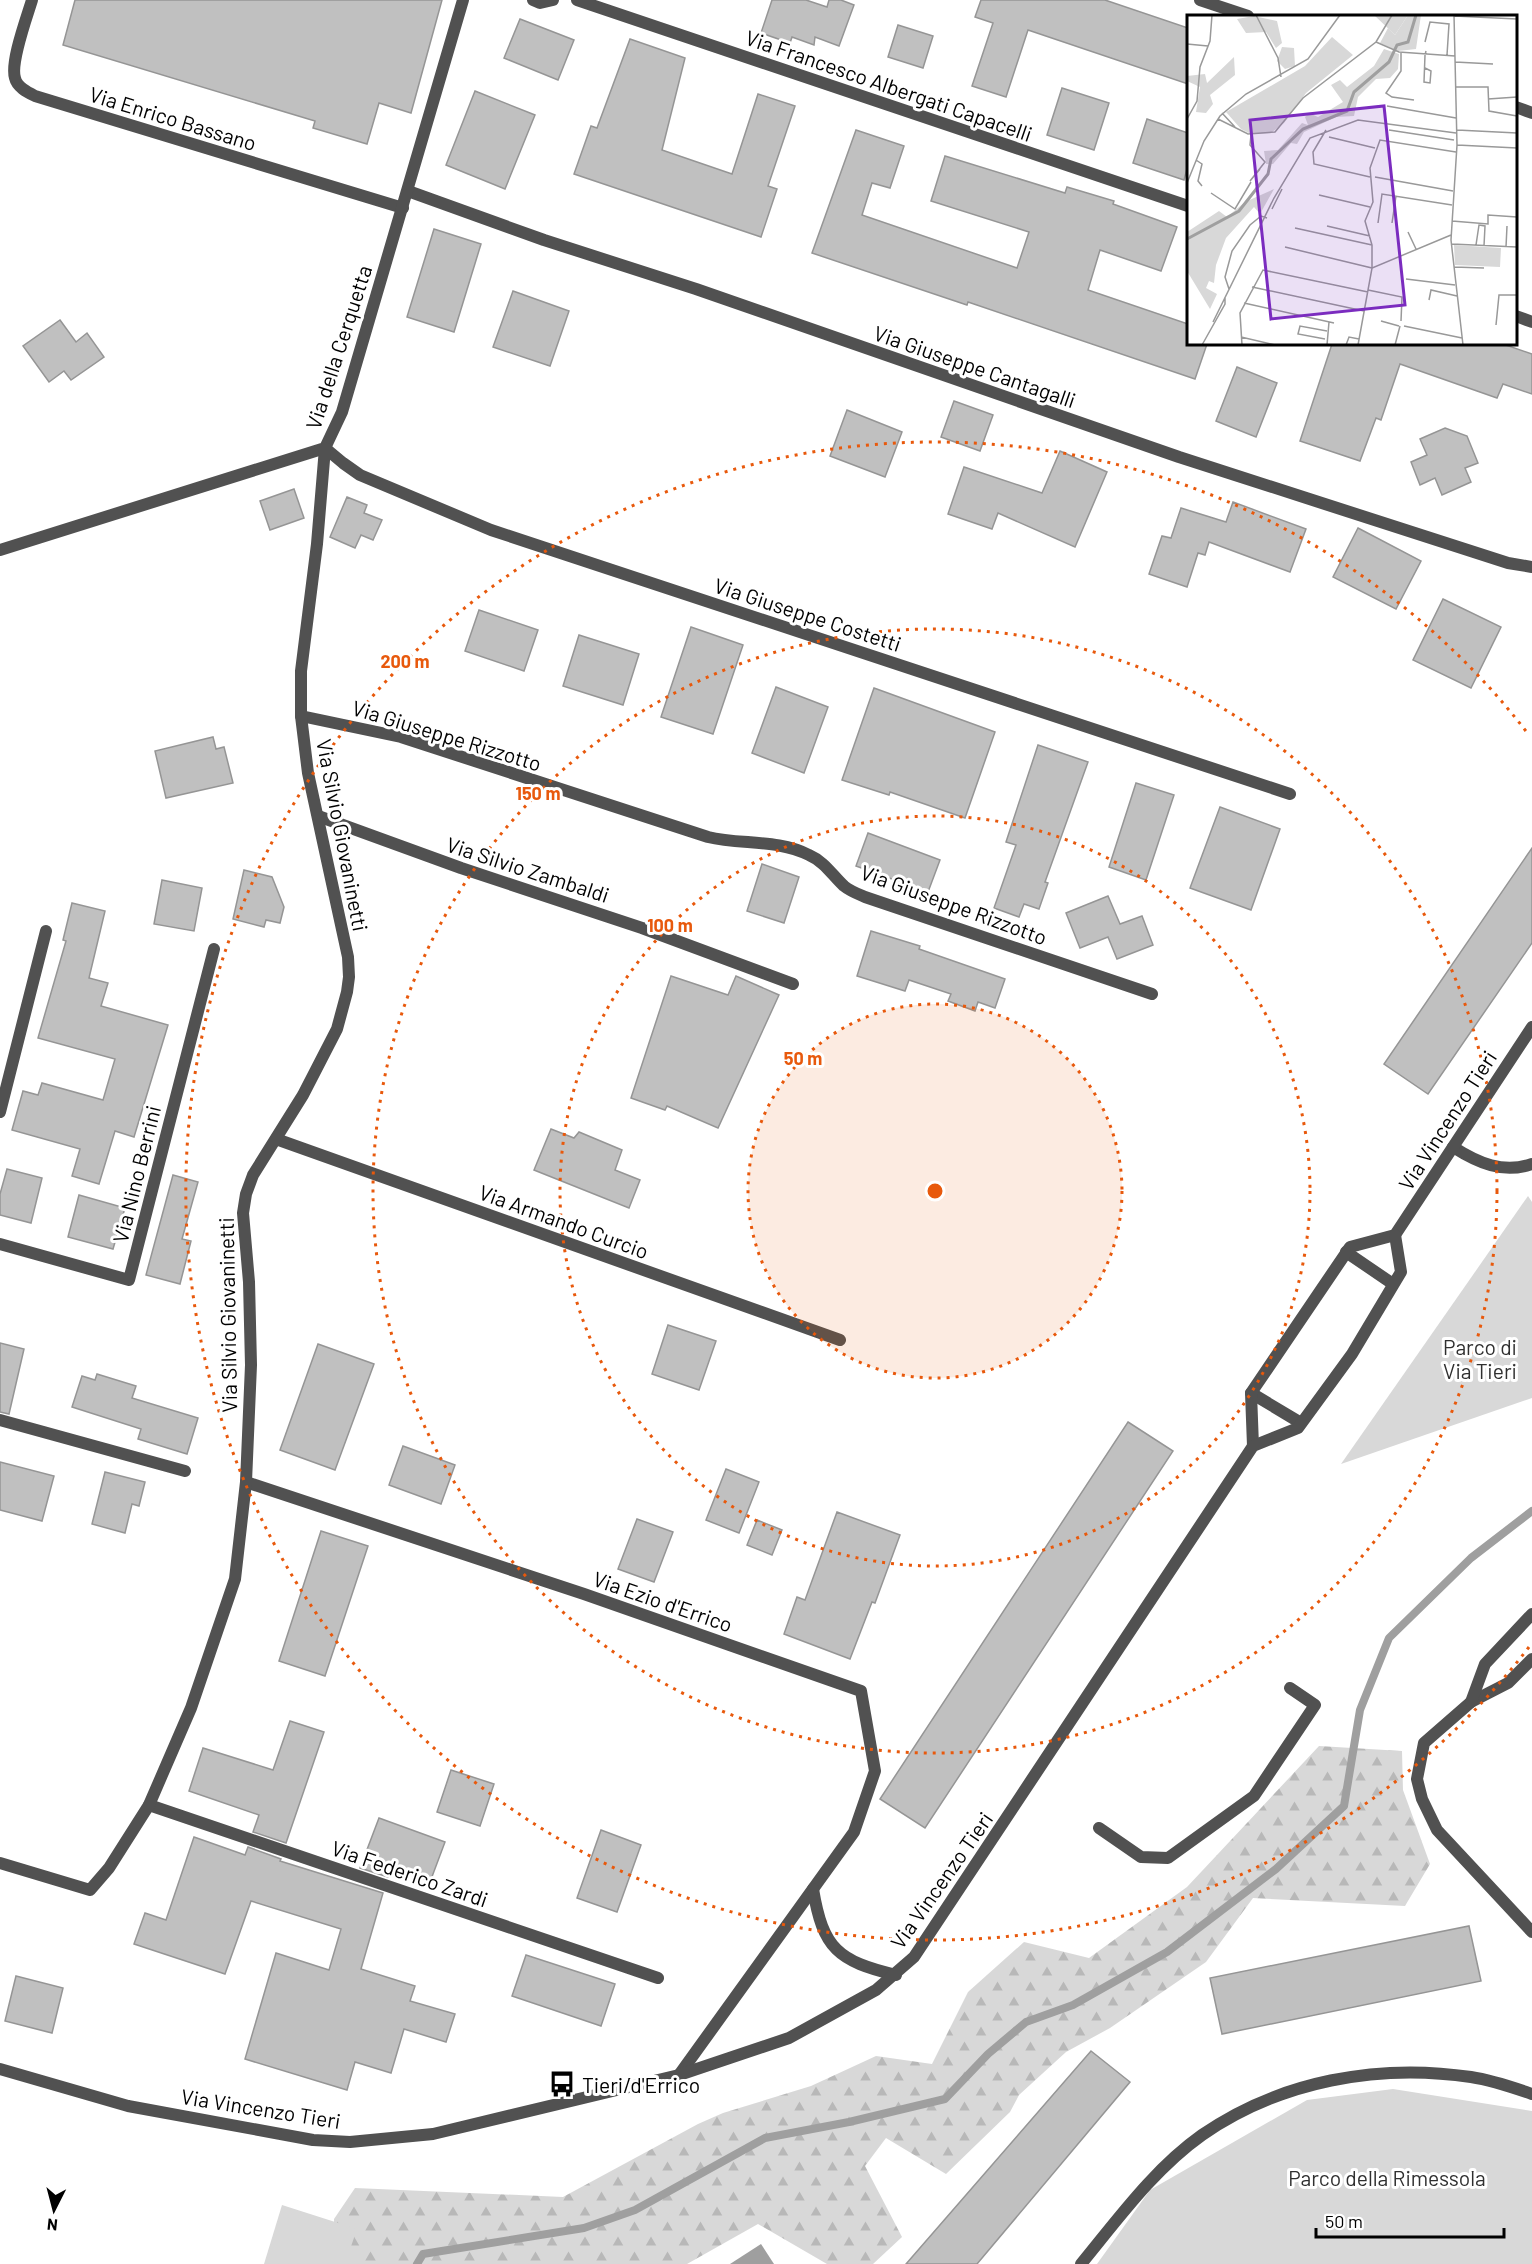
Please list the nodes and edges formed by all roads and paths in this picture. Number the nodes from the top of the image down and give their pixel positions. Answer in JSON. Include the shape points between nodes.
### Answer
{"nodes":[{"id":1,"x":32,"y":0,"type":"edge"},
{"id":2,"x":464,"y":0,"type":"edge"},
{"id":3,"x":533,"y":0,"type":"edge"},
{"id":4,"x":553,"y":0,"type":"edge"},
{"id":5,"x":577,"y":0,"type":"edge"},
{"id":6,"x":1200,"y":0,"type":"edge"},
{"id":7,"x":1245,"y":15,"type":"edge"},
{"id":8,"x":1517,"y":108,"type":"edge"},
{"id":9,"x":1532,"y":113,"type":"edge"},
{"id":10,"x":408,"y":191,"type":"junction"},
{"id":11,"x":1187,"y":206,"type":"edge"},
{"id":12,"x":403,"y":208,"type":"junction"},
{"id":13,"x":1517,"y":317,"type":"edge"},
{"id":14,"x":1532,"y":322,"type":"edge"},
{"id":15,"x":325,"y":448,"type":"junction"},
{"id":16,"x":0,"y":550,"type":"edge"},
{"id":17,"x":1532,"y":567,"type":"edge"},
{"id":18,"x":301,"y":716,"type":"junction"},
{"id":19,"x":1290,"y":794,"type":"dead end"},
{"id":20,"x":318,"y":816,"type":"junction"},
{"id":21,"x":46,"y":931,"type":"dead end"},
{"id":22,"x":214,"y":949,"type":"dead end"},
{"id":23,"x":793,"y":984,"type":"dead end"},
{"id":24,"x":1152,"y":994,"type":"dead end"},
{"id":25,"x":1532,"y":1027,"type":"edge"},
{"id":26,"x":0,"y":1112,"type":"edge"},
{"id":27,"x":276,"y":1139,"type":"junction"},
{"id":28,"x":1453,"y":1147,"type":"junction"},
{"id":29,"x":1531,"y":1166,"type":"edge"},
{"id":30,"x":1395,"y":1235,"type":"junction"},
{"id":31,"x":0,"y":1244,"type":"edge"},
{"id":32,"x":1346,"y":1252,"type":"junction"},
{"id":33,"x":1393,"y":1284,"type":"junction"},
{"id":34,"x":840,"y":1340,"type":"dead end"},
{"id":35,"x":1251,"y":1393,"type":"junction"},
{"id":36,"x":0,"y":1420,"type":"edge"},
{"id":37,"x":1301,"y":1423,"type":"junction"},
{"id":38,"x":1253,"y":1446,"type":"junction"},
{"id":39,"x":185,"y":1472,"type":"dead end"},
{"id":40,"x":246,"y":1482,"type":"junction"},
{"id":41,"x":1532,"y":1614,"type":"edge"},
{"id":42,"x":1532,"y":1659,"type":"edge"},
{"id":43,"x":1290,"y":1688,"type":"dead end"},
{"id":44,"x":1471,"y":1702,"type":"junction"},
{"id":45,"x":149,"y":1805,"type":"junction"},
{"id":46,"x":1099,"y":1828,"type":"dead end"},
{"id":47,"x":0,"y":1863,"type":"edge"},
{"id":48,"x":813,"y":1889,"type":"junction"},
{"id":49,"x":1532,"y":1932,"type":"edge"},
{"id":50,"x":896,"y":1975,"type":"junction"},
{"id":51,"x":658,"y":1978,"type":"dead end"},
{"id":52,"x":0,"y":2069,"type":"edge"},
{"id":53,"x":679,"y":2075,"type":"junction"},
{"id":54,"x":1532,"y":2094,"type":"edge"},
{"id":55,"x":1081,"y":2264,"type":"edge"}],
"edges":[{"from":1,"to":12,"type":"street","name":"Via Enrico Bassano","via":[[16,56],[15,78],[35,96]]},
{"from":2,"to":10,"type":"street","name":"Via della Cerquetta"},
{"from":3,"to":4,"type":"street"},
{"from":5,"to":11,"type":"street","name":"Via Francesco Albergati Capacelli"},
{"from":6,"to":7,"type":"street"},
{"from":8,"to":9,"type":"street"},
{"from":10,"to":12,"type":"street","name":"Via della Cerquetta"},
{"from":10,"to":17,"type":"street","name":"Via Giuseppe Cantagalli","via":[[1179,457]]},
{"from":12,"to":15,"type":"street","name":"Via della Cerquetta","via":[[342,412]]},
{"from":13,"to":14,"type":"street"},
{"from":15,"to":16,"type":"street","name":"Via della Cerquetta"},
{"from":15,"to":18,"type":"street","name":"Via Silvio Giovaninetti","via":[[302,663]]},
{"from":15,"to":19,"type":"street","name":"Via Giuseppe Costetti","via":[[360,475],[491,530]]},
{"from":18,"to":20,"type":"street","name":"Via Silvio Giovaninetti"},
{"from":18,"to":24,"type":"street","name":"Via Giuseppe Rizzotto","via":[[401,737],[708,837],[789,847],[816,858],[846,887],[865,897]]},
{"from":20,"to":23,"type":"street","name":"Via Silvio Zambaldi"},
{"from":20,"to":27,"type":"street","name":"Via Silvio Giovaninetti","via":[[348,957],[348,985],[337,1029]]},
{"from":21,"to":26,"type":"street"},
{"from":22,"to":31,"type":"street","name":"Via Nino Berrini","via":[[129,1280]]},
{"from":25,"to":28,"type":"street","name":"Via Vincenzo Tieri"},
{"from":27,"to":34,"type":"street","name":"Via Armando Curcio"},
{"from":27,"to":40,"type":"street","name":"Via Silvio Giovaninetti","via":[[253,1175],[243,1213],[252,1365]]},
{"from":28,"to":29,"type":"street","via":[[1502,1168]]},
{"from":28,"to":30,"type":"street","name":"Via Vincenzo Tieri"},
{"from":30,"to":32,"type":"street","via":[[1350,1247]]},
{"from":30,"to":33,"type":"street","via":[[1401,1272]]},
{"from":32,"to":33,"type":"street"},
{"from":32,"to":35,"type":"street"},
{"from":33,"to":37,"type":"street","via":[[1352,1354]]},
{"from":35,"to":37,"type":"street"},
{"from":35,"to":38,"type":"street"},
{"from":36,"to":39,"type":"street"},
{"from":37,"to":38,"type":"street","via":[[1298,1428]]},
{"from":38,"to":50,"type":"street","name":"Via Vincenzo Tieri","via":[[914,1956]]},
{"from":40,"to":45,"type":"street","name":"Via Silvio Giovaninetti","via":[[236,1579],[191,1708]]},
{"from":40,"to":48,"type":"street","name":"Via Ezio d'Errico","via":[[861,1691],[875,1771],[854,1832]]},
{"from":41,"to":44,"type":"street","via":[[1485,1664]]},
{"from":42,"to":44,"type":"street","via":[[1508,1683]]},
{"from":43,"to":46,"type":"street","via":[[1315,1705],[1254,1796],[1168,1858],[1141,1857]]},
{"from":44,"to":49,"type":"street","via":[[1424,1743],[1417,1779],[1422,1799],[1437,1830]]},
{"from":45,"to":47,"type":"street","name":"Via Silvio Giovaninetti","via":[[109,1868],[90,1890]]},
{"from":45,"to":51,"type":"street","name":"Via Federico Zardi"},
{"from":48,"to":50,"type":"street","via":[[821,1926],[833,1947],[859,1965]]},
{"from":48,"to":53,"type":"street","name":"Via Ezio d'Errico"},
{"from":50,"to":53,"type":"street","name":"Via Vincenzo Tieri","via":[[789,2038]]},
{"from":52,"to":53,"type":"street","name":"Via Vincenzo Tieri","via":[[128,2106],[313,2140],[350,2142],[433,2134]]},
{"from":54,"to":55,"type":"street","via":[[1473,2077],[1430,2073],[1349,2077],[1292,2091],[1202,2135],[1155,2177]]}]}
